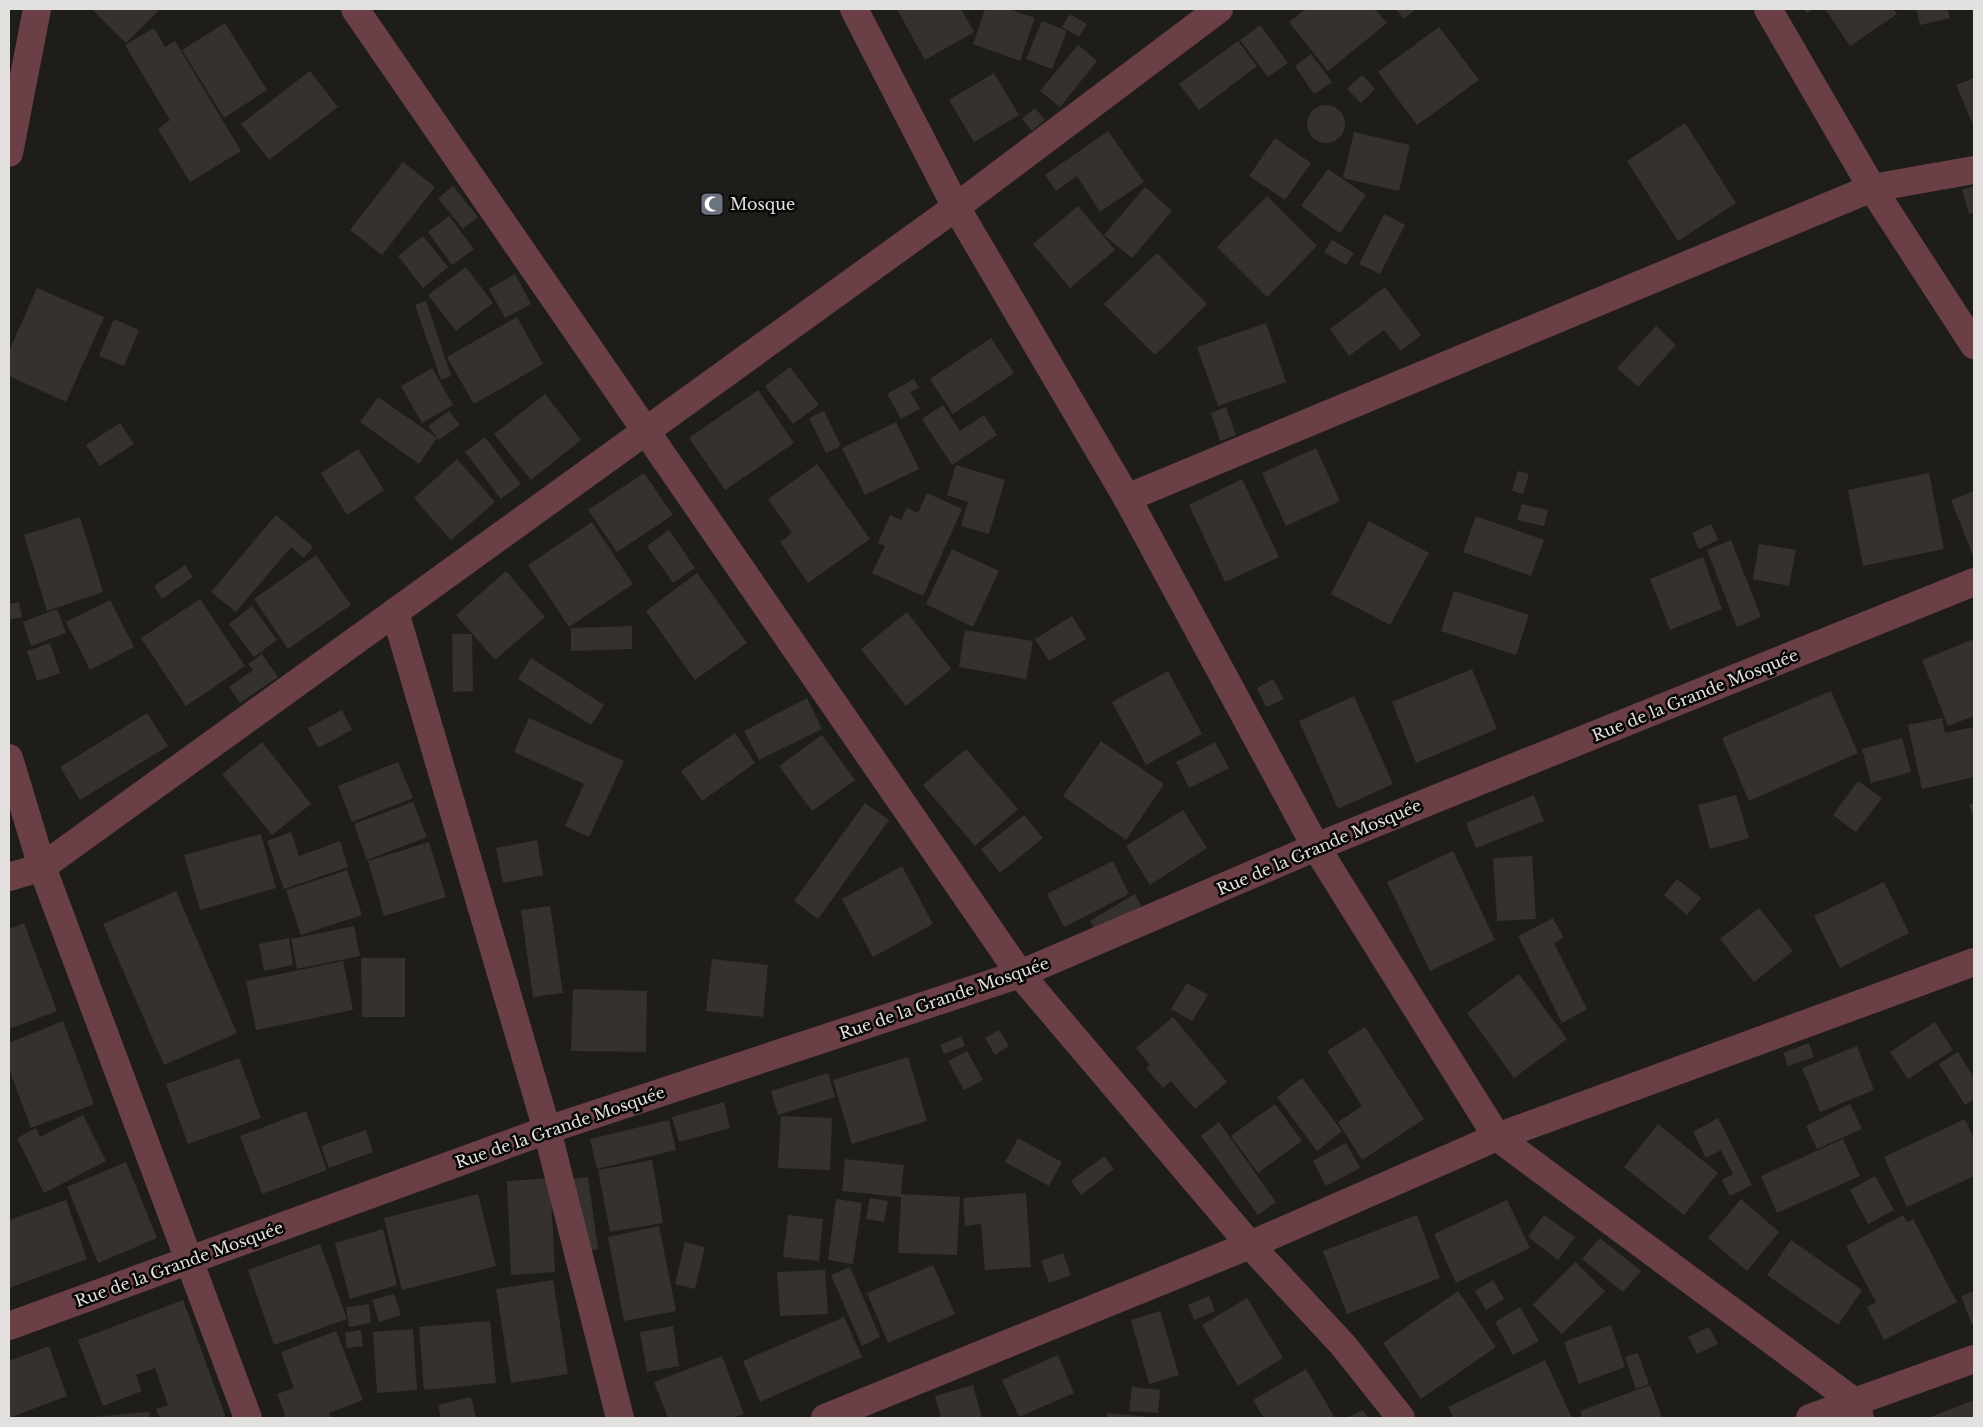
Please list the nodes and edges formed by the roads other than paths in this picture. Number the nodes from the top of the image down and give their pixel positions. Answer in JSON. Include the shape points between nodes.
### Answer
{"nodes":[{"id":1,"x":37,"y":9,"type":"edge"},
{"id":2,"x":355,"y":9,"type":"edge"},
{"id":3,"x":854,"y":9,"type":"edge"},
{"id":4,"x":1218,"y":9,"type":"edge"},
{"id":5,"x":1768,"y":9,"type":"edge"},
{"id":6,"x":9,"y":153,"type":"edge"},
{"id":7,"x":1974,"y":170,"type":"edge"},
{"id":8,"x":1872,"y":188,"type":"junction"},
{"id":9,"x":956,"y":207,"type":"junction"},
{"id":10,"x":1974,"y":345,"type":"edge"},
{"id":11,"x":644,"y":432,"type":"junction"},
{"id":12,"x":1126,"y":498,"type":"junction"},
{"id":13,"x":1974,"y":582,"type":"edge"},
{"id":14,"x":395,"y":612,"type":"junction"},
{"id":15,"x":9,"y":758,"type":"edge"},
{"id":16,"x":1316,"y":847,"type":"junction"},
{"id":17,"x":42,"y":867,"type":"junction"},
{"id":18,"x":9,"y":877,"type":"edge"},
{"id":19,"x":1974,"y":962,"type":"edge"},
{"id":20,"x":1020,"y":974,"type":"junction"},
{"id":21,"x":547,"y":1130,"type":"junction"},
{"id":22,"x":1496,"y":1137,"type":"junction"},
{"id":23,"x":1250,"y":1245,"type":"junction"},
{"id":24,"x":189,"y":1260,"type":"junction"},
{"id":25,"x":9,"y":1326,"type":"edge"},
{"id":26,"x":1974,"y":1359,"type":"edge"},
{"id":27,"x":1858,"y":1410,"type":"edge"},
{"id":28,"x":248,"y":1418,"type":"edge"},
{"id":29,"x":620,"y":1418,"type":"edge"},
{"id":30,"x":826,"y":1418,"type":"edge"},
{"id":31,"x":1401,"y":1418,"type":"edge"},
{"id":32,"x":1810,"y":1418,"type":"edge"}],
"edges":[{"from":1,"to":6,"type":"street"},
{"from":2,"to":11,"type":"street"},
{"from":3,"to":9,"type":"street"},
{"from":4,"to":9,"type":"street"},
{"from":5,"to":8,"type":"street"},
{"from":7,"to":8,"type":"street"},
{"from":8,"to":10,"type":"street"},
{"from":8,"to":12,"type":"street"},
{"from":9,"to":11,"type":"street"},
{"from":9,"to":12,"type":"street"},
{"from":11,"to":14,"type":"street"},
{"from":11,"to":20,"type":"street"},
{"from":12,"to":16,"type":"street"},
{"from":13,"to":16,"type":"street","name":"Rue de la Grande Mosquée"},
{"from":14,"to":17,"type":"street"},
{"from":14,"to":21,"type":"street"},
{"from":15,"to":17,"type":"street"},
{"from":16,"to":20,"type":"street","name":"Rue de la Grande Mosquée"},
{"from":16,"to":22,"type":"street"},
{"from":17,"to":18,"type":"street"},
{"from":17,"to":24,"type":"street"},
{"from":19,"to":22,"type":"street"},
{"from":20,"to":21,"type":"street","name":"Rue de la Grande Mosquée"},
{"from":20,"to":23,"type":"street"},
{"from":21,"to":24,"type":"street","name":"Rue de la Grande Mosquée"},
{"from":21,"to":29,"type":"street"},
{"from":22,"to":23,"type":"street"},
{"from":22,"to":27,"type":"street"},
{"from":23,"to":30,"type":"street"},
{"from":23,"to":31,"type":"street","via":[[1343,1345]]},
{"from":24,"to":25,"type":"street","name":"Rue de la Grande Mosquée"},
{"from":24,"to":28,"type":"street"},
{"from":26,"to":27,"type":"street"},
{"from":27,"to":32,"type":"street"}]}
